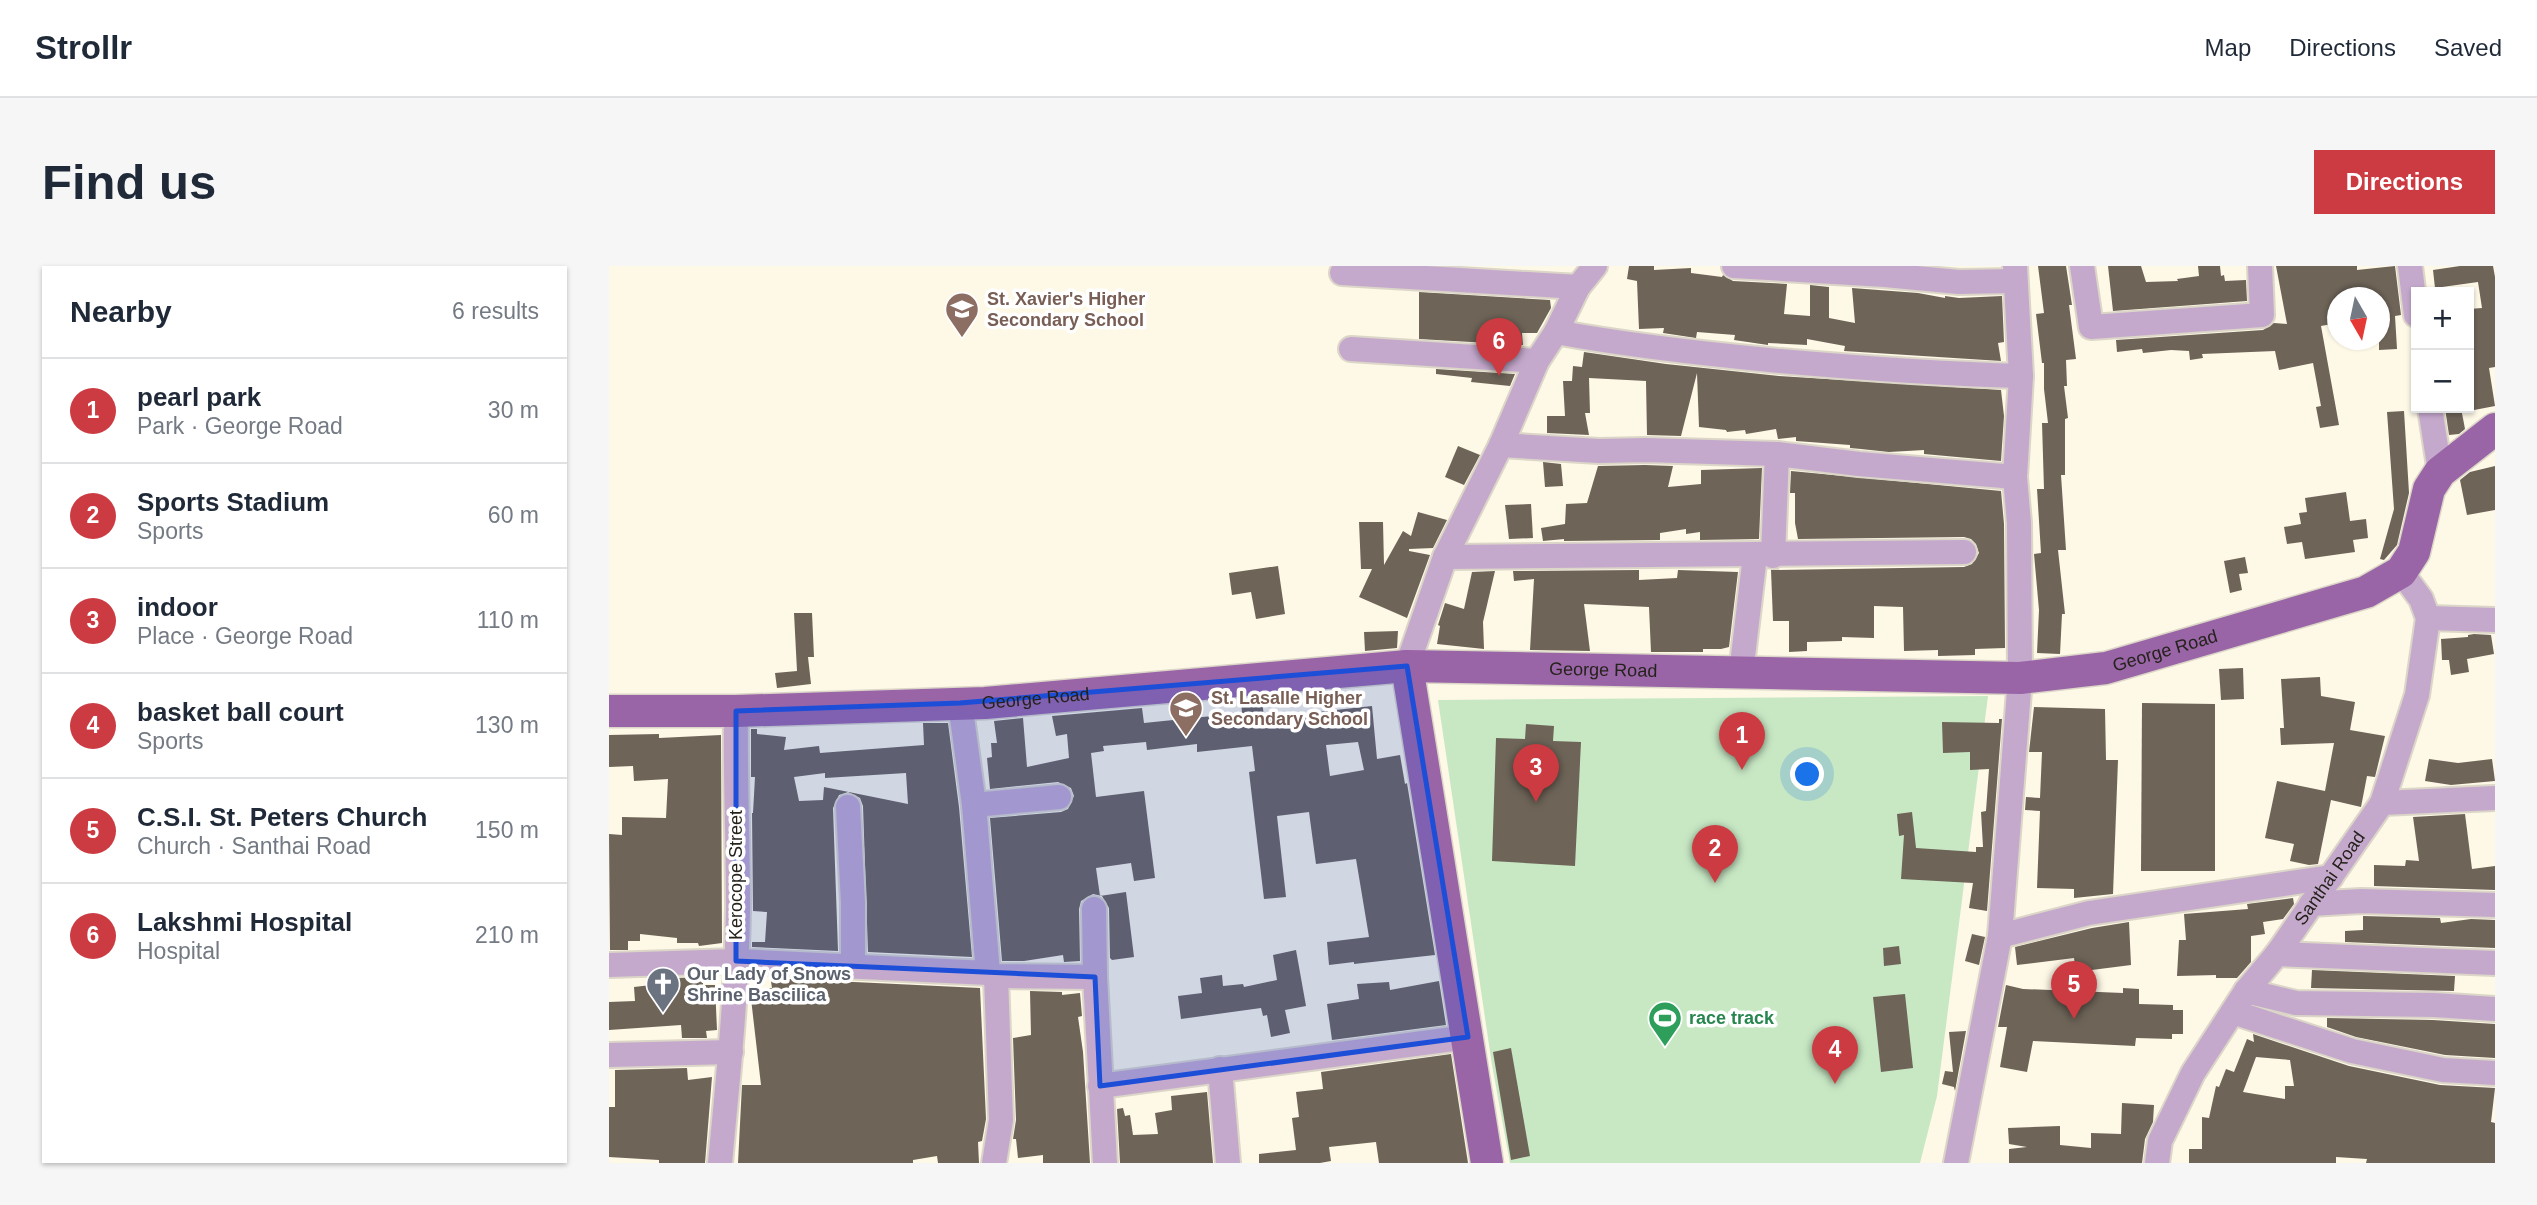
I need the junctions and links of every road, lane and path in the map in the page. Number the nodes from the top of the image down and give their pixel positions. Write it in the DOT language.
graph roads {
  1 [pos="1595,266"];
  2 [pos="1734,266"];
  3 [pos="2082,266"];
  4 [pos="2260,266"];
  5 [pos="2410,266"];
  6 [pos="1342,273"];
  7 [pos="2015,274"];
  8 [pos="1578,287"];
  9 [pos="2413,287"];
  10 [pos="1556,332"];
  11 [pos="1352,349"];
  12 [pos="1537,361"];
  13 [pos="2021,376"];
  14 [pos="2431,413"];
  15 [pos="2495,429"];
  16 [pos="1501,445"];
  17 [pos="1777,454"];
  18 [pos="2440,472"];
  19 [pos="2015,477"];
  20 [pos="1964,552"];
  21 [pos="1764,555"];
  22 [pos="1445,557"];
  23 [pos="2400,572"];
  24 [pos="2428,618"];
  25 [pos="2495,620"];
  26 [pos="1408,666"];
  27 [pos="1741,673"];
  28 [pos="2020,678"];
  29 [pos="960,703"];
  30 [pos="609,711"];
  31 [pos="736,711"];
  32 [pos="1059,797"];
  33 [pos="2495,798"];
  34 [pos="2382,803"];
  35 [pos="974,805"];
  36 [pos="848,807"];
  37 [pos="2330,877"];
  38 [pos="2311,904"];
  39 [pos="2495,905"];
  40 [pos="1094,909"];
  41 [pos="2000,936"];
  42 [pos="2277,954"];
  43 [pos="736,961"];
  44 [pos="2495,963"];
  45 [pos="609,965"];
  46 [pos="853,966"];
  47 [pos="992,974"];
  48 [pos="1095,978"];
  49 [pos="2246,991"];
  50 [pos="2495,1009"];
  51 [pos="2233,1012"];
  52 [pos="1468,1037"];
  53 [pos="731,1052"];
  54 [pos="609,1055"];
  55 [pos="1220,1069"];
  56 [pos="2495,1073"];
  57 [pos="1100,1086"];
  58 [pos="720,1163"];
  59 [pos="995,1163"];
  60 [pos="1105,1163"];
  61 [pos="1227,1163"];
  62 [pos="1487,1163"];
  63 [pos="1956,1163"];
  64 [pos="2157,1163"];
  1 -- 8 [label="street"];
  2 -- 7 [label="street"];
  3 -- 4 [label="street"];
  5 -- 9 [label="street"];
  6 -- 8 [label="street"];
  7 -- 13 [label="street"];
  8 -- 10 [label="street"];
  10 -- 12 [label="street"];
  10 -- 13 [label="street"];
  11 -- 12 [label="street"];
  12 -- 16 [label="street"];
  13 -- 19 [label="street"];
  14 -- 18 [label="street"];
  15 -- 18 [label="main road"];
  16 -- 17 [label="street"];
  16 -- 22 [label="street"];
  17 -- 19 [label="street"];
  17 -- 21 [label="street"];
  18 -- 23 [label="main road"];
  19 -- 28 [label="street"];
  20 -- 21 [label="street"];
  21 -- 22 [label="street"];
  21 -- 27 [label="street"];
  22 -- 26 [label="street"];
  23 -- 24 [label="street"];
  23 -- 28 [label="main road, George Road"];
  24 -- 25 [label="street"];
  24 -- 34 [label="street, Santhai Road"];
  26 -- 27 [label="main road, George Road"];
  26 -- 29 [label="main road, George Road"];
  26 -- 52 [label="main road"];
  27 -- 28 [label="main road, George Road"];
  28 -- 41 [label="street"];
  29 -- 31 [label="main road, George Road"];
  29 -- 35 [label="street"];
  30 -- 31 [label="main road, George Road"];
  31 -- 43 [label="street, Kerocope Street"];
  32 -- 35 [label="street"];
  33 -- 34 [label="street"];
  34 -- 37 [label="street, Santhai Road"];
  35 -- 47 [label="street"];
  36 -- 46 [label="street"];
  37 -- 38 [label="street, Santhai Road"];
  37 -- 41 [label="street"];
  38 -- 39 [label="street"];
  38 -- 42 [label="street, Santhai Road"];
  40 -- 48 [label="street"];
  41 -- 63 [label="street"];
  42 -- 44 [label="street"];
  42 -- 49 [label="street, Santhai Road"];
  43 -- 45 [label="street"];
  43 -- 46 [label="street"];
  43 -- 53 [label="street, Kerocope Street"];
  46 -- 47 [label="street"];
  47 -- 48 [label="street"];
  47 -- 59 [label="street"];
  48 -- 57 [label="street"];
  49 -- 50 [label="street"];
  49 -- 51 [label="street, Santhai Road"];
  51 -- 56 [label="street"];
  51 -- 64 [label="street, Santhai Road"];
  52 -- 55 [label="street"];
  52 -- 62 [label="main road"];
  53 -- 54 [label="street"];
  53 -- 58 [label="street, Kerocope Street"];
  55 -- 57 [label="street"];
  55 -- 61 [label="street"];
  57 -- 60 [label="street"];
}
